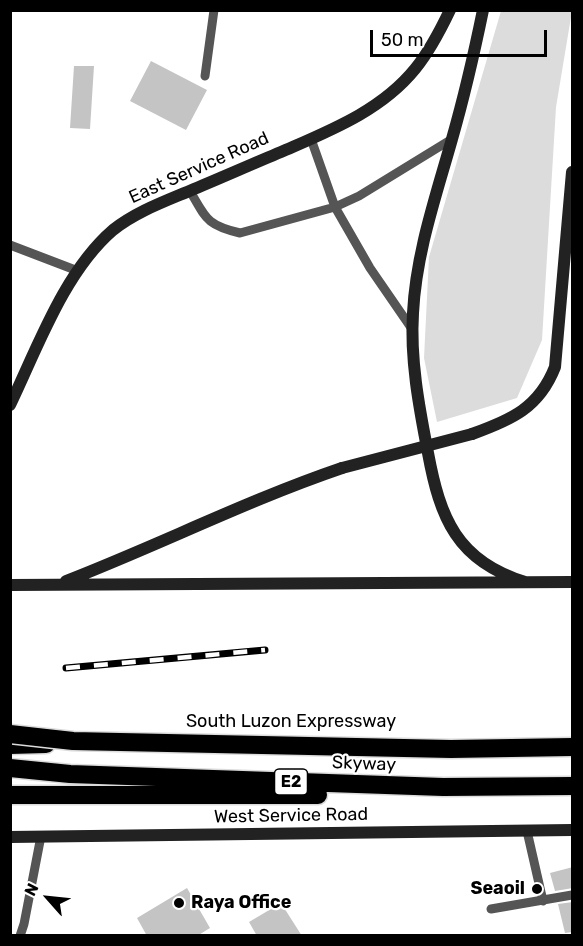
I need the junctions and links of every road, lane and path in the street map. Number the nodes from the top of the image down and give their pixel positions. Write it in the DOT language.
graph roads {
  1 [pos="214,10"];
  2 [pos="450,10"];
  3 [pos="483,10"];
  4 [pos="443,17"];
  5 [pos="204,76"];
  6 [pos="311,139"];
  7 [pos="452,139"];
  8 [pos="573,172"];
  9 [pos="190,191"];
  10 [pos="335,207"];
  11 [pos="10,244"];
  12 [pos="78,271"];
  13 [pos="412,329"];
  14 [pos="10,405"];
  15 [pos="525,582"];
  16 [pos="573,582"];
  17 [pos="56,584"];
  18 [pos="10,585"];
  19 [pos="10,735"];
  20 [pos="573,741"];
  21 [pos="10,745"];
  22 [pos="573,747"];
  23 [pos="10,768"];
  24 [pos="573,786"];
  25 [pos="573,794"];
  26 [pos="10,795"];
  27 [pos="573,830"];
  28 [pos="527,831"];
  29 [pos="41,836"];
  30 [pos="10,837"];
  31 [pos="573,895"];
  32 [pos="543,901"];
  33 [pos="491,909"];
  34 [pos="20,936"];
  1 -- 5 [label="lane"];
  2 -- 4 [label="main road, East Service Road"];
  3 -- 7 [label="main road"];
  4 -- 6 [label="main road, East Service Road"];
  6 -- 9 [label="main road, East Service Road"];
  6 -- 10 [label="lane"];
  7 -- 10 [label="lane"];
  7 -- 13 [label="main road"];
  8 -- 17 [label="main road, bridge"];
  9 -- 10 [label="lane"];
  9 -- 12 [label="main road, East Service Road"];
  10 -- 13 [label="lane"];
  11 -- 12 [label="lane"];
  12 -- 14 [label="main road, East Service Road"];
  13 -- 15 [label="main road"];
  15 -- 16 [label="main road"];
  15 -- 17 [label="main road"];
  17 -- 18 [label="main road"];
  19 -- 22 [label="highway, Skyway / E2, bridge"];
  20 -- 21 [label="highway, South Luzon Expressway / E2"];
  23 -- 24 [label="highway, Skyway / E2"];
  25 -- 26 [label="highway, E2"];
  27 -- 28 [label="main road, West Service Road"];
  28 -- 29 [label="main road, West Service Road"];
  28 -- 32 [label="lane"];
  29 -- 30 [label="main road, West Service Road"];
  29 -- 34 [label="lane"];
  31 -- 32 [label="lane"];
  32 -- 33 [label="lane"];
}
